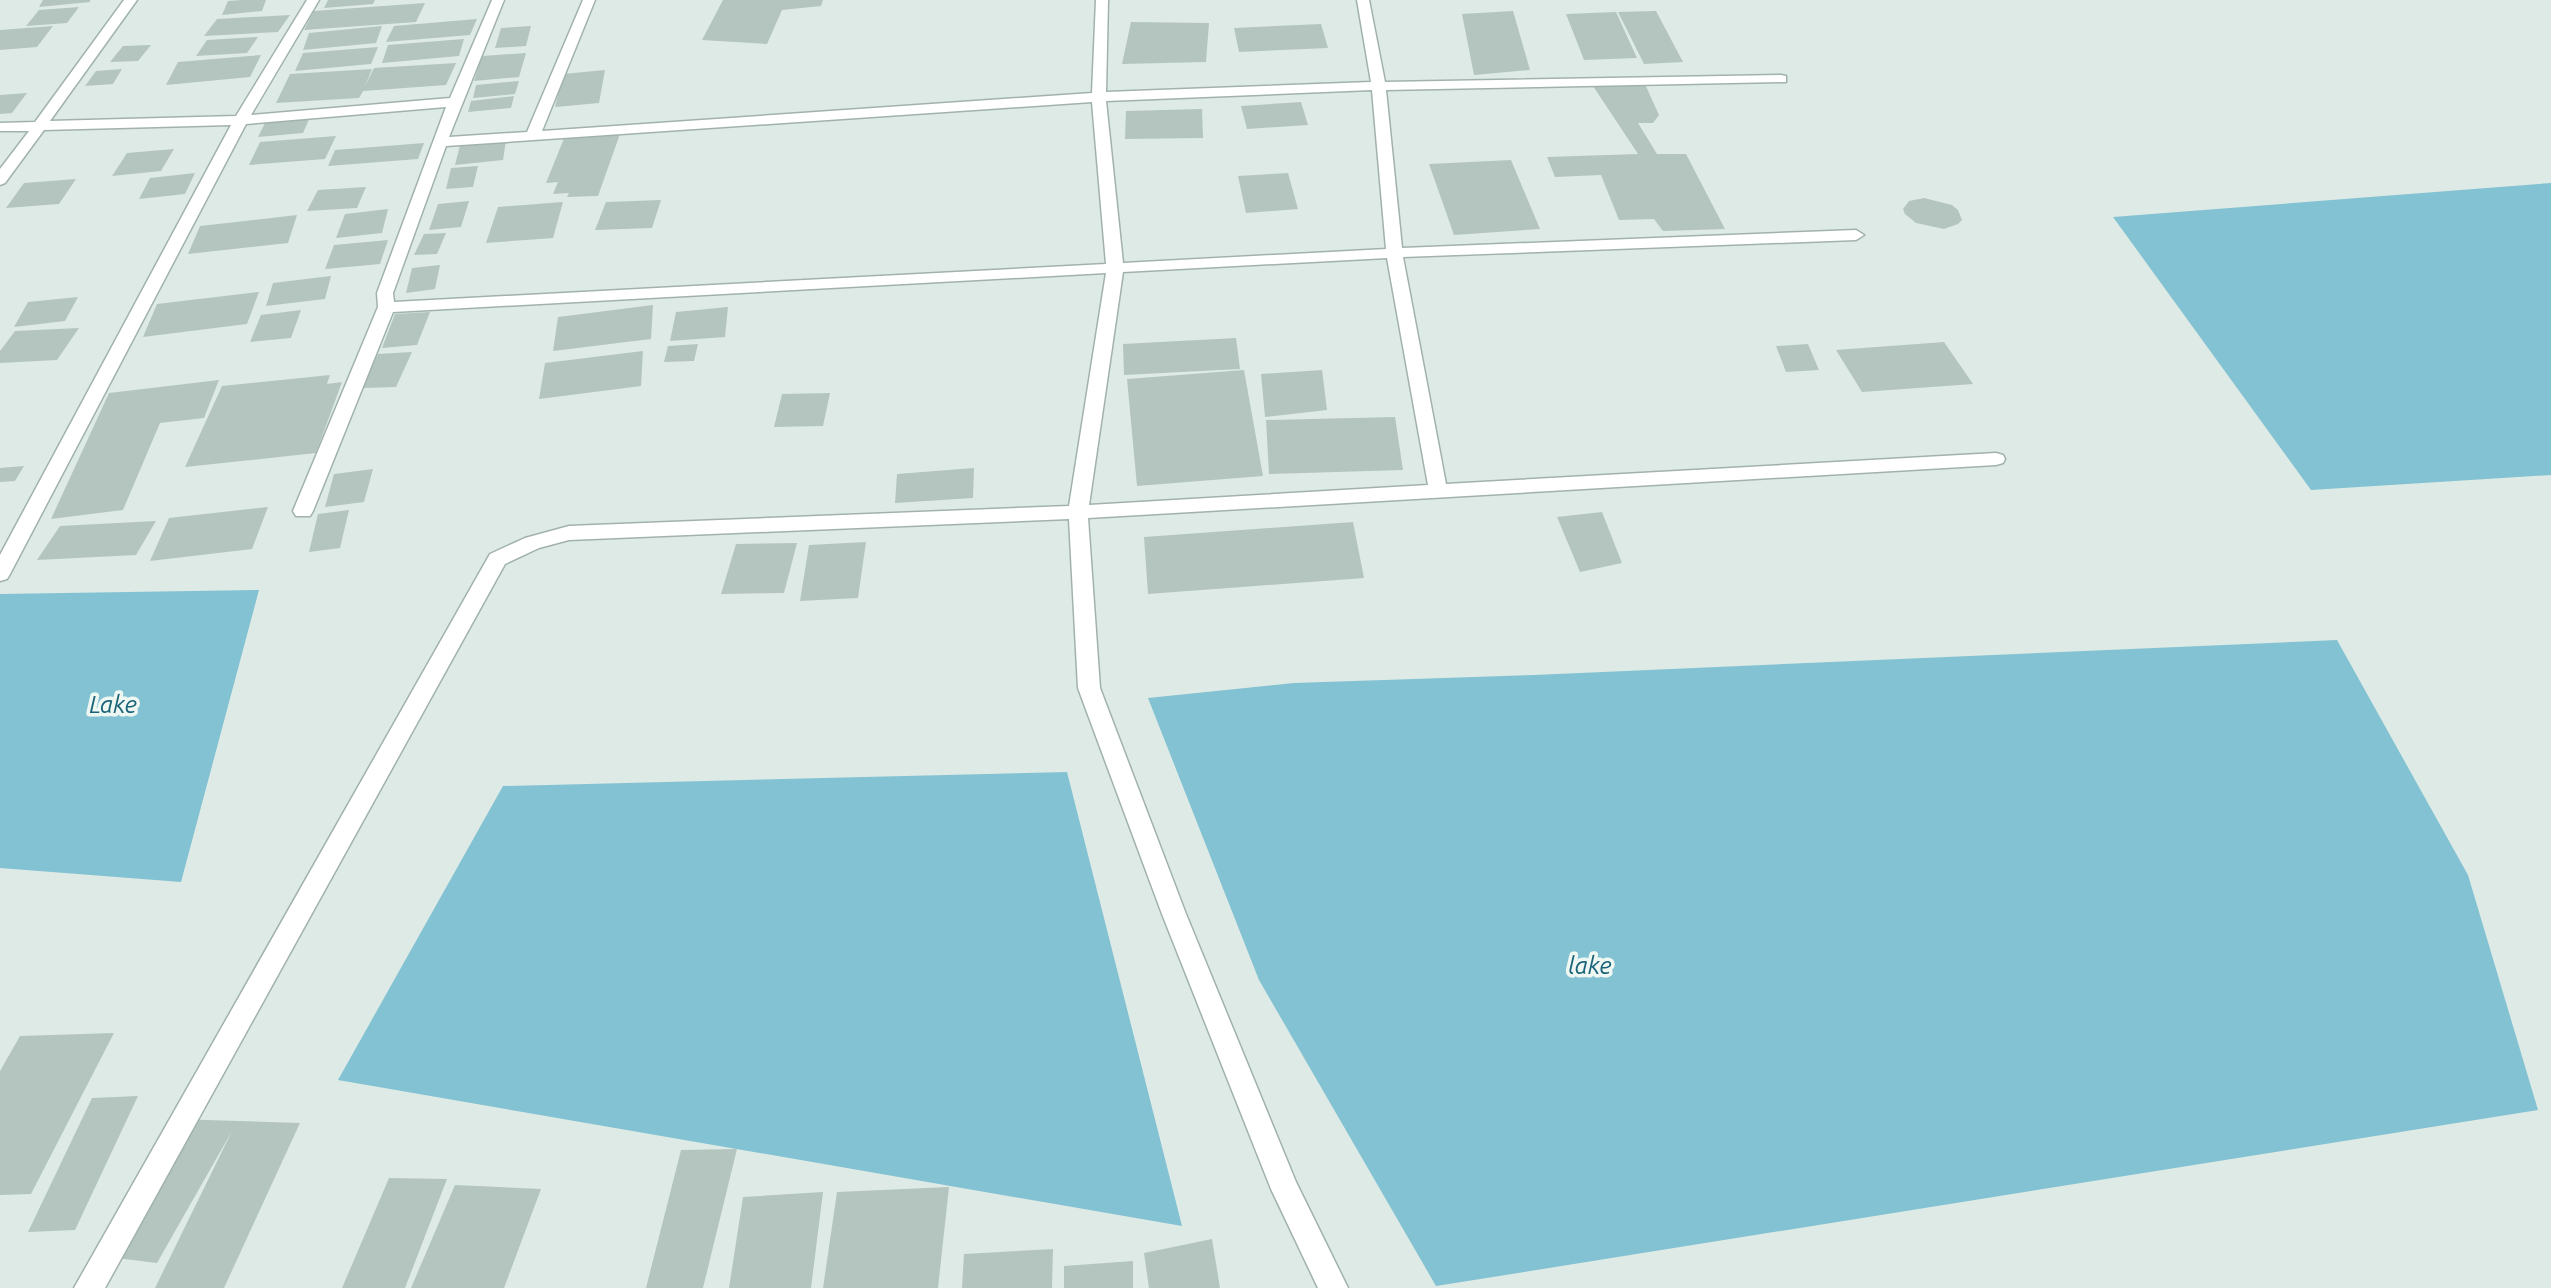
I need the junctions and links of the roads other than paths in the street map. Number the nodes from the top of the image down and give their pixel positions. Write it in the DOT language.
graph roads {
  1 [pos="131,0"];
  2 [pos="313,0"];
  3 [pos="498,0"];
  4 [pos="589,0"];
  5 [pos="1102,0"];
  6 [pos="1363,0"];
  7 [pos="1781,79"];
  8 [pos="1379,86"];
  9 [pos="1099,97"];
  10 [pos="453,102"];
  11 [pos="241,120"];
  12 [pos="40,125"];
  13 [pos="0,127"];
  14 [pos="533,135"];
  15 [pos="439,142"];
  16 [pos="0,180"];
  17 [pos="1856,235"];
  18 [pos="1394,253"];
  19 [pos="1115,269"];
  20 [pos="386,307"];
  21 [pos="1996,459"];
  22 [pos="1438,491"];
  23 [pos="303,510"];
  24 [pos="1078,512"];
  25 [pos="0,574"];
  26 [pos="89,1288"];
  27 [pos="1333,1288"];
  1 -- 12 [label="street"];
  2 -- 11 [label="street"];
  3 -- 10 [label="street"];
  4 -- 14 [label="street"];
  5 -- 9 [label="street"];
  6 -- 8 [label="street"];
  7 -- 8 [label="street"];
  8 -- 9 [label="street"];
  8 -- 18 [label="street"];
  9 -- 14 [label="street"];
  9 -- 19 [label="street"];
  10 -- 11 [label="street"];
  10 -- 15 [label="street"];
  11 -- 12 [label="street"];
  11 -- 25 [label="street"];
  12 -- 13 [label="street"];
  12 -- 16 [label="street"];
  14 -- 15 [label="street"];
  15 -- 20 [label="street"];
  17 -- 18 [label="street"];
  18 -- 19 [label="street"];
  18 -- 22 [label="street"];
  19 -- 20 [label="street"];
  19 -- 24 [label="street"];
  20 -- 23 [label="street"];
  21 -- 22 [label="street"];
  22 -- 24 [label="street"];
  24 -- 26 [label="street"];
  24 -- 27 [label="street"];
}
